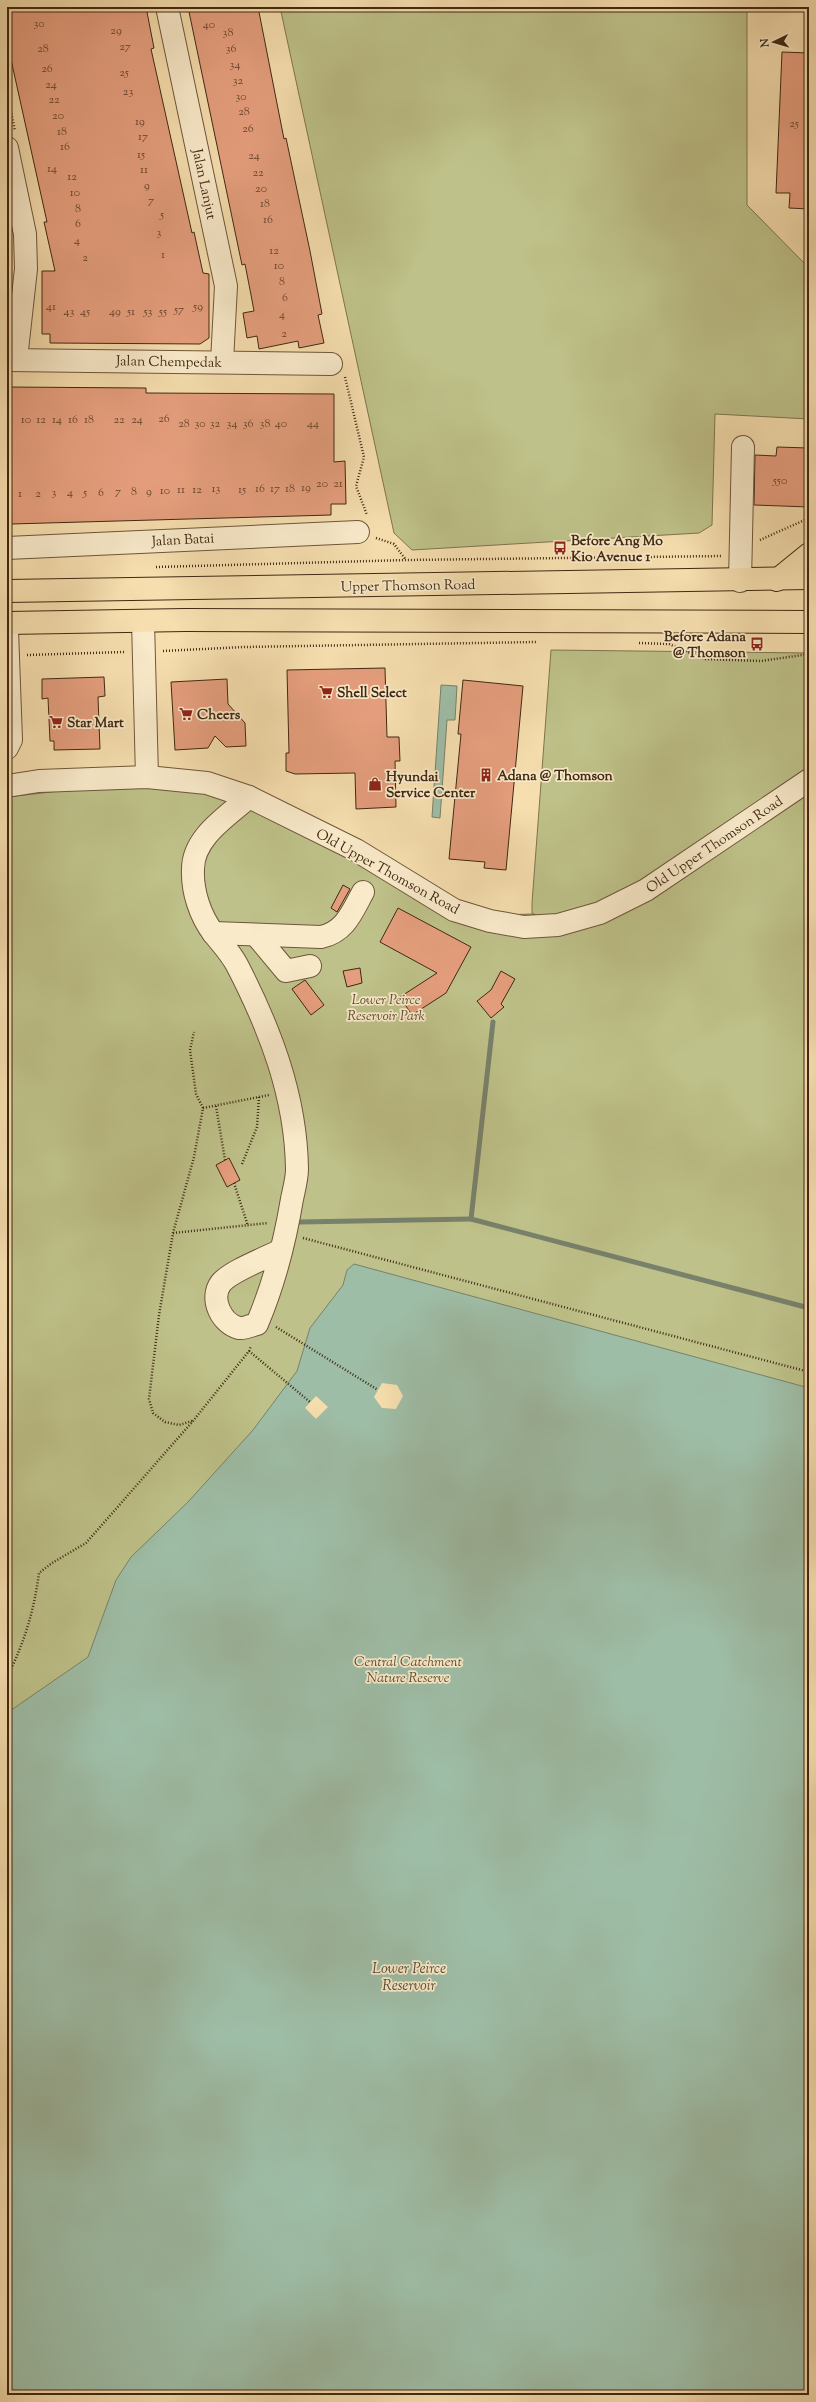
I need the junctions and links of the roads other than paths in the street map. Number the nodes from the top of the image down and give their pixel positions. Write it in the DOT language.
graph roads {
  1 [pos="167,7"];
  2 [pos="7,148"];
  3 [pos="12,360"];
  4 [pos="222,362"];
  5 [pos="331,364"];
  6 [pos="743,447"];
  7 [pos="367,528"];
  8 [pos="7,548"];
  9 [pos="809,554"];
  10 [pos="809,578"];
  11 [pos="777,580"];
  12 [pos="740,581"];
  13 [pos="7,591"];
  14 [pos="143,621"];
  15 [pos="809,622"];
  16 [pos="7,624"];
  17 [pos="7,630"];
  18 [pos="8,654"];
  19 [pos="7,748"];
  20 [pos="147,777"];
  21 [pos="809,780"];
  22 [pos="7,786"];
  23 [pos="249,797"];
  24 [pos="363,892"];
  25 [pos="214,933"];
  26 [pos="256,935"];
  27 [pos="310,966"];
  28 [pos="285,1235"];
  1 -- 4 [label="street, Jalan Lanjut"];
  2 -- 3 [label="street"];
  3 -- 4 [label="street, Jalan Chempedak"];
  4 -- 5 [label="street, Jalan Chempedak"];
  6 -- 12 [label="street"];
  7 -- 8 [label="street, Jalan Batai"];
  9 -- 11 [label="main road"];
  10 -- 11 [label="main road, Upper Thomson Road"];
  11 -- 12 [label="main road, Upper Thomson Road"];
  12 -- 13 [label="main road, Upper Thomson Road"];
  14 -- 15 [label="main road"];
  14 -- 16 [label="main road"];
  14 -- 20 [label="street"];
  17 -- 18 [label="street"];
  18 -- 19 [label="street"];
  20 -- 22 [label="street, Old Upper Thomson Road"];
  20 -- 23 [label="street, Old Upper Thomson Road"];
  21 -- 23 [label="street, Old Upper Thomson Road"];
  23 -- 25 [label="street"];
  24 -- 26 [label="street"];
  25 -- 26 [label="street"];
  25 -- 28 [label="street"];
  26 -- 27 [label="street"];
  28 -- 28 [label="street"];
}
